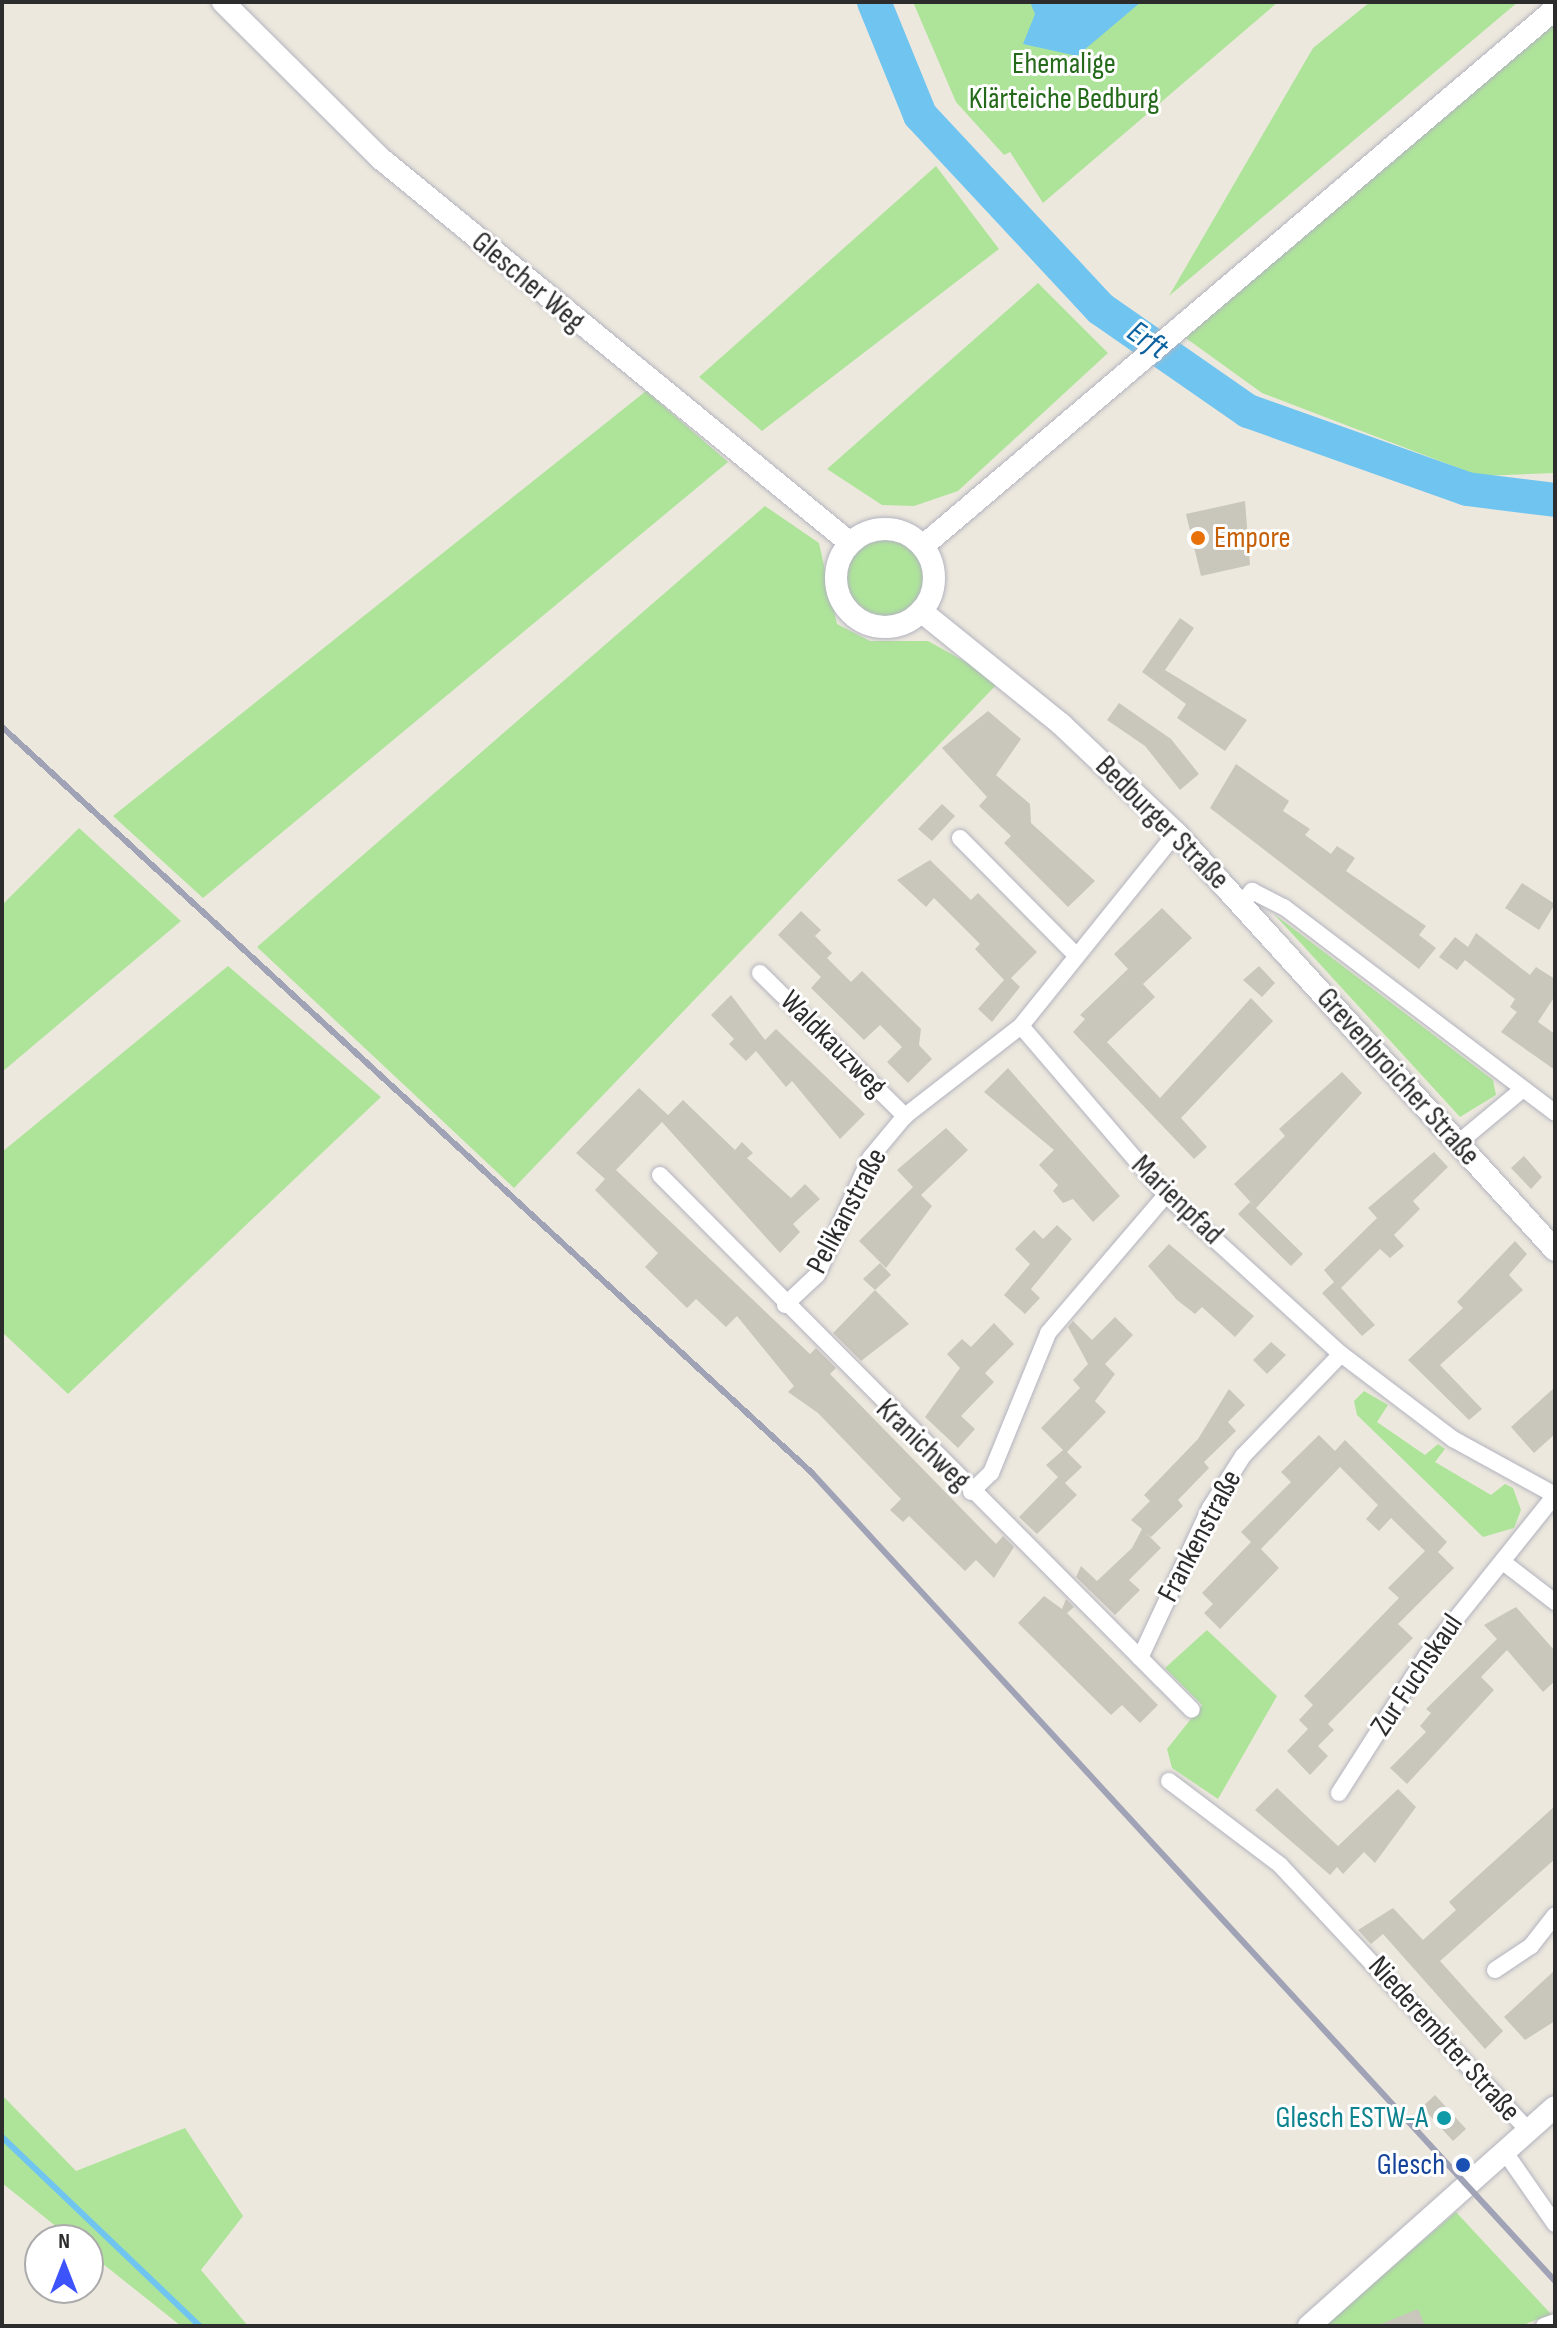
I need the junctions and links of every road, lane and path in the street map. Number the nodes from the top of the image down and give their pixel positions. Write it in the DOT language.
graph roads {
  1 [pos="223,2"];
  2 [pos="1555,9"];
  3 [pos="850,543"];
  4 [pos="923,546"];
  5 [pos="921,611"];
  6 [pos="1176,833"];
  7 [pos="960,838"];
  8 [pos="1242,903"];
  9 [pos="1074,953"];
  10 [pos="760,973"];
  11 [pos="1021,1026"];
  12 [pos="1523,1089"];
  13 [pos="1555,1113"];
  14 [pos="905,1116"];
  15 [pos="1457,1144"];
  16 [pos="660,1175"];
  17 [pos="1166,1195"];
  18 [pos="1555,1250"];
  19 [pos="785,1305"];
  20 [pos="1341,1354"];
  21 [pos="971,1492"];
  22 [pos="1555,1495"];
  23 [pos="1503,1562"];
  24 [pos="1555,1602"];
  25 [pos="1140,1658"];
  26 [pos="1192,1710"];
  27 [pos="1169,1781"];
  28 [pos="1339,1793"];
  29 [pos="1555,1915"];
  30 [pos="1495,1970"];
  31 [pos="1555,2107"];
  32 [pos="1529,2131"];
  33 [pos="1507,2155"];
  34 [pos="1555,2224"];
  35 [pos="1555,2322"];
  36 [pos="1309,2326"];
  37 [pos="1544,2326"];
  1 -- 3 [label="main road, Glescher Weg"];
  2 -- 4 [label="main road"];
  3 -- 4 [label="main road"];
  3 -- 5 [label="main road"];
  4 -- 5 [label="main road"];
  5 -- 6 [label="main road, Bedburger Straße"];
  6 -- 8 [label="main road, Bedburger Straße"];
  6 -- 9 [label="street"];
  7 -- 9 [label="street"];
  8 -- 12 [label="street, Bedburger Straße"];
  8 -- 15 [label="main road, Grevenbroicher Straße"];
  9 -- 11 [label="street"];
  10 -- 14 [label="street, Waldkauzweg"];
  11 -- 14 [label="street, Pelikanstraße"];
  11 -- 17 [label="street, Marienpfad"];
  12 -- 13 [label="street, Bedburger Straße"];
  12 -- 15 [label="street"];
  14 -- 19 [label="street, Pelikanstraße"];
  15 -- 18 [label="main road, Grevenbroicher Straße"];
  16 -- 19 [label="street, Kranichweg"];
  17 -- 20 [label="street, Marienpfad"];
  17 -- 21 [label="street"];
  19 -- 21 [label="street, Kranichweg"];
  20 -- 22 [label="street, Marienpfad"];
  20 -- 25 [label="street, Frankenstraße"];
  21 -- 25 [label="street, Kranichweg"];
  22 -- 23 [label="street, Marienpfad"];
  23 -- 24 [label="street"];
  23 -- 28 [label="street, Zur Fuchskaul"];
  25 -- 26 [label="street, Kranichweg"];
  27 -- 32 [label="street, Niederembter Straße"];
  29 -- 30 [label="street"];
  31 -- 32 [label="main road, Niederembter Straße"];
  32 -- 33 [label="main road, Niederembter Straße"];
  33 -- 34 [label="street"];
  33 -- 36 [label="main road, Niederembter Straße"];
  35 -- 37 [label="street"];
}
